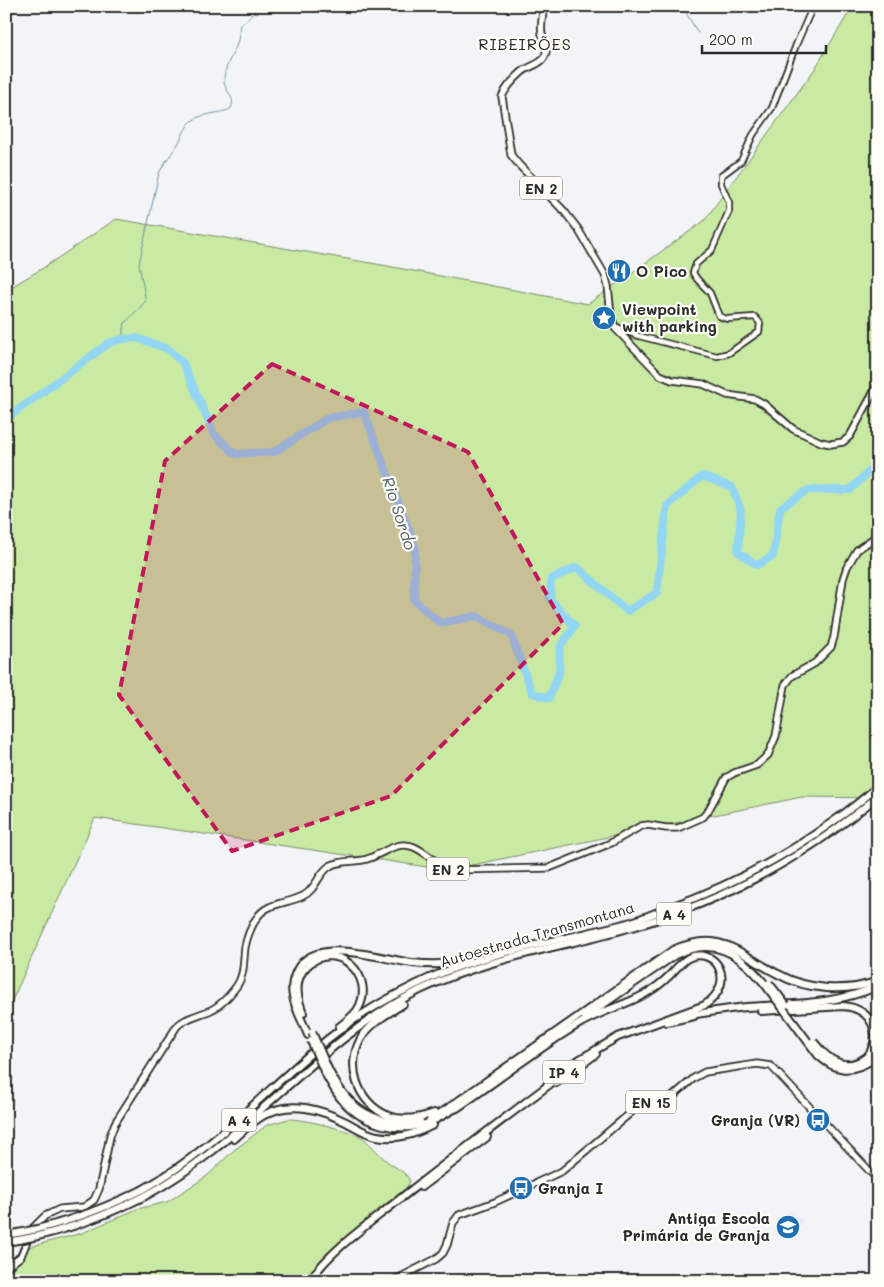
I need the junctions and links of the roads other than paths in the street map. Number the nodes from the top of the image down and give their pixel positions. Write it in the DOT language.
graph roads {
  1 [pos="544,6"];
  2 [pos="813,6"];
  3 [pos="614,325"];
  4 [pos="641,337"];
  5 [pos="631,346"];
  6 [pos="878,384"];
  7 [pos="878,535"];
  8 [pos="878,786"];
  9 [pos="878,796"];
  10 [pos="724,945"];
  11 [pos="507,953"];
  12 [pos="447,979"];
  13 [pos="878,981"];
  14 [pos="766,983"];
  15 [pos="878,986"];
  16 [pos="878,990"];
  17 [pos="743,1011"];
  18 [pos="310,1034"];
  19 [pos="562,1035"];
  20 [pos="328,1039"];
  21 [pos="878,1052"];
  22 [pos="870,1058"];
  23 [pos="510,1068"];
  24 [pos="326,1070"];
  25 [pos="547,1085"];
  26 [pos="457,1101"];
  27 [pos="457,1108"];
  28 [pos="223,1143"];
  29 [pos="878,1180"];
  30 [pos="144,1193"];
  31 [pos="6,1235"];
  32 [pos="6,1242"];
  33 [pos="6,1268"];
  34 [pos="309,1281"];
  35 [pos="313,1281"];
  36 [pos="393,1281"];
  1 -- 3 [label="main road, EN 2"];
  2 -- 4 [label="street"];
  3 -- 4 [label="street"];
  3 -- 5 [label="main road, EN 2"];
  4 -- 5 [label="street"];
  5 -- 6 [label="main road, EN 2"];
  7 -- 33 [label="main road, EN 2"];
  8 -- 11 [label="highway, Autoestrada Transmontana / A 4"];
  9 -- 12 [label="highway, Autoestrada Transmontana / A 4"];
  10 -- 13 [label="highway"];
  10 -- 14 [label="highway"];
  10 -- 23 [label="highway"];
  11 -- 18 [label="highway"];
  11 -- 20 [label="highway, Autoestrada Transmontana / A 4"];
  12 -- 26 [label="highway"];
  12 -- 28 [label="highway, Autoestrada Transmontana / A 4"];
  14 -- 19 [label="highway"];
  14 -- 22 [label="highway, bridge"];
  15 -- 25 [label="highway, IP 4"];
  16 -- 17 [label="highway, IP 4"];
  17 -- 22 [label="highway"];
  17 -- 35 [label="highway, IP 4"];
  18 -- 20 [label="highway"];
  18 -- 24 [label="highway, bridge"];
  19 -- 23 [label="highway"];
  19 -- 25 [label="highway"];
  20 -- 30 [label="highway, Autoestrada Transmontana / A 4"];
  21 -- 22 [label="highway"];
  23 -- 26 [label="highway"];
  23 -- 27 [label="highway"];
  24 -- 26 [label="highway"];
  24 -- 27 [label="highway"];
  25 -- 34 [label="highway, IP 4"];
  27 -- 28 [label="highway"];
  28 -- 30 [label="highway, Autoestrada Transmontana / A 4"];
  29 -- 36 [label="main road, EN 15"];
  30 -- 31 [label="highway, Autoestrada Transmontana / A 4, bridge"];
  30 -- 32 [label="highway, Autoestrada Transmontana / A 4, bridge"];
}
